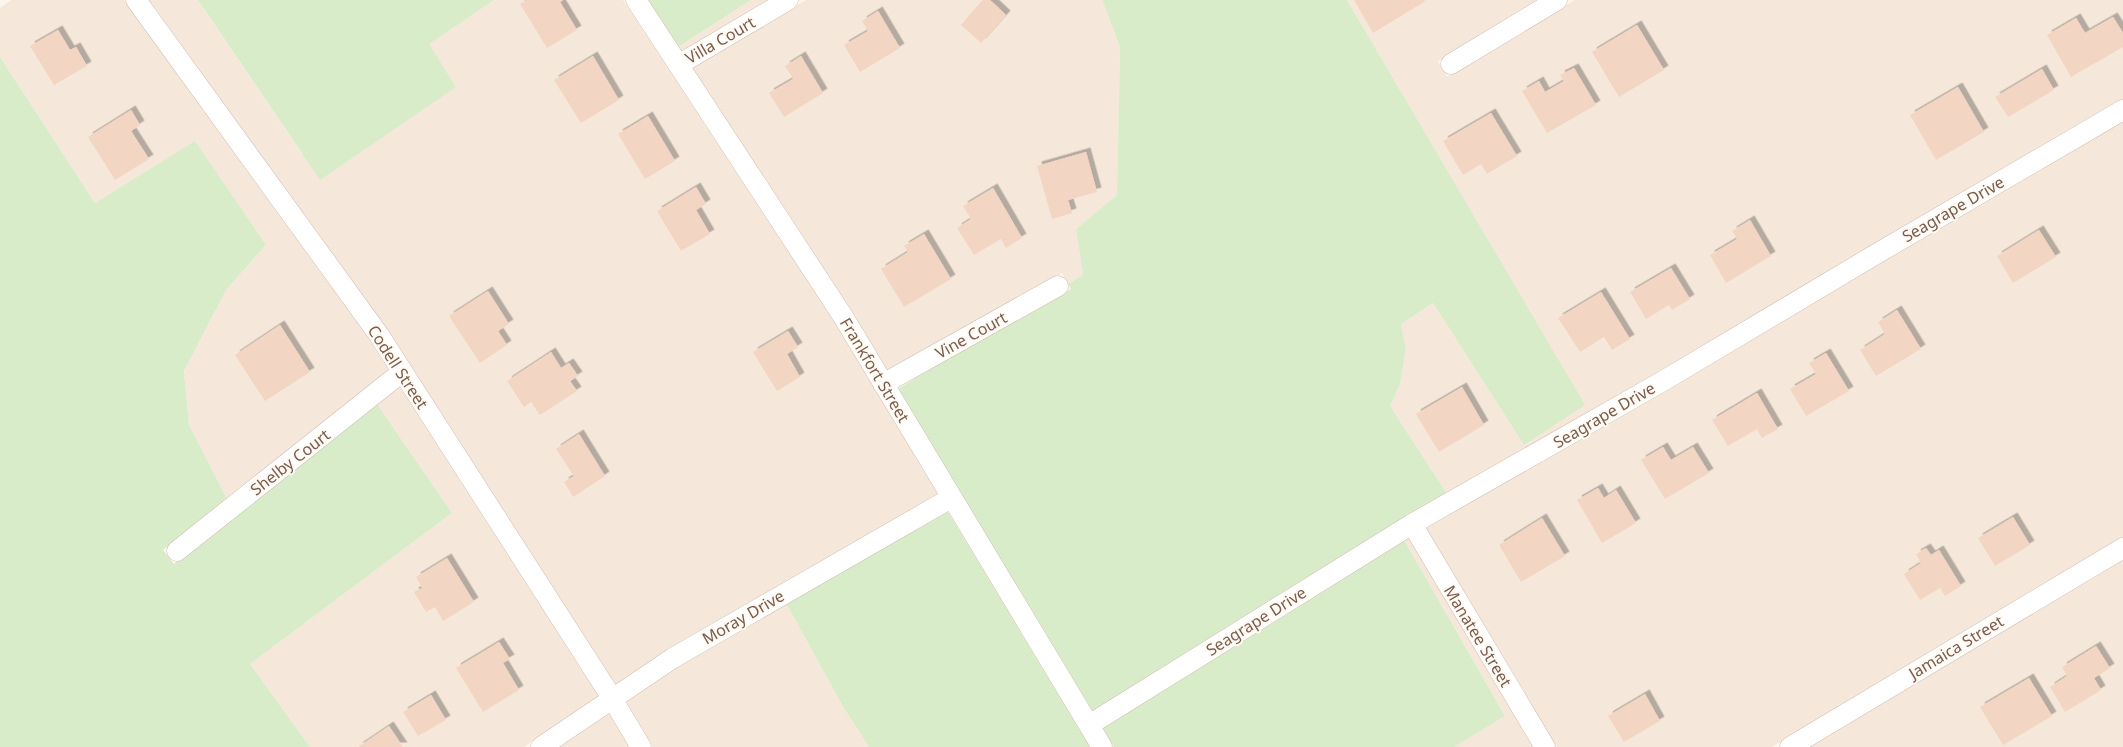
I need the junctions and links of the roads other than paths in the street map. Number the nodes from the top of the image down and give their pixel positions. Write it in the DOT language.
graph roads {
  1 [pos="136,0"];
  2 [pos="636,0"];
  3 [pos="788,0"];
  4 [pos="1557,0"];
  5 [pos="1451,64"];
  6 [pos="678,65"];
  7 [pos="2123,110"];
  8 [pos="1058,286"];
  9 [pos="402,372"];
  10 [pos="883,384"];
  11 [pos="951,498"];
  12 [pos="1412,524"];
  13 [pos="2123,548"];
  14 [pos="177,551"];
  15 [pos="612,698"];
  16 [pos="1089,726"];
  17 [pos="541,747"];
  18 [pos="641,747"];
  19 [pos="1102,747"];
  20 [pos="1545,747"];
  21 [pos="1790,747"];
  1 -- 9 [label="street, Codell Street"];
  2 -- 6 [label="street, Frankfort Street"];
  3 -- 6 [label="street, Villa Court"];
  4 -- 5 [label="street"];
  6 -- 10 [label="street, Frankfort Street"];
  7 -- 12 [label="street, Seagrape Drive"];
  8 -- 10 [label="street, Vine Court"];
  9 -- 14 [label="street, Shelby Court"];
  9 -- 15 [label="street, Codell Street"];
  10 -- 11 [label="street, Frankfort Street"];
  11 -- 15 [label="street, Moray Drive"];
  11 -- 16 [label="street, Frankfort Street"];
  12 -- 16 [label="street, Seagrape Drive"];
  12 -- 20 [label="street, Manatee Street"];
  13 -- 21 [label="street, Jamaica Street"];
  15 -- 17 [label="street, Moray Drive"];
  15 -- 18 [label="street, Codell Street"];
  16 -- 19 [label="street, Frankfort Street"];
}
